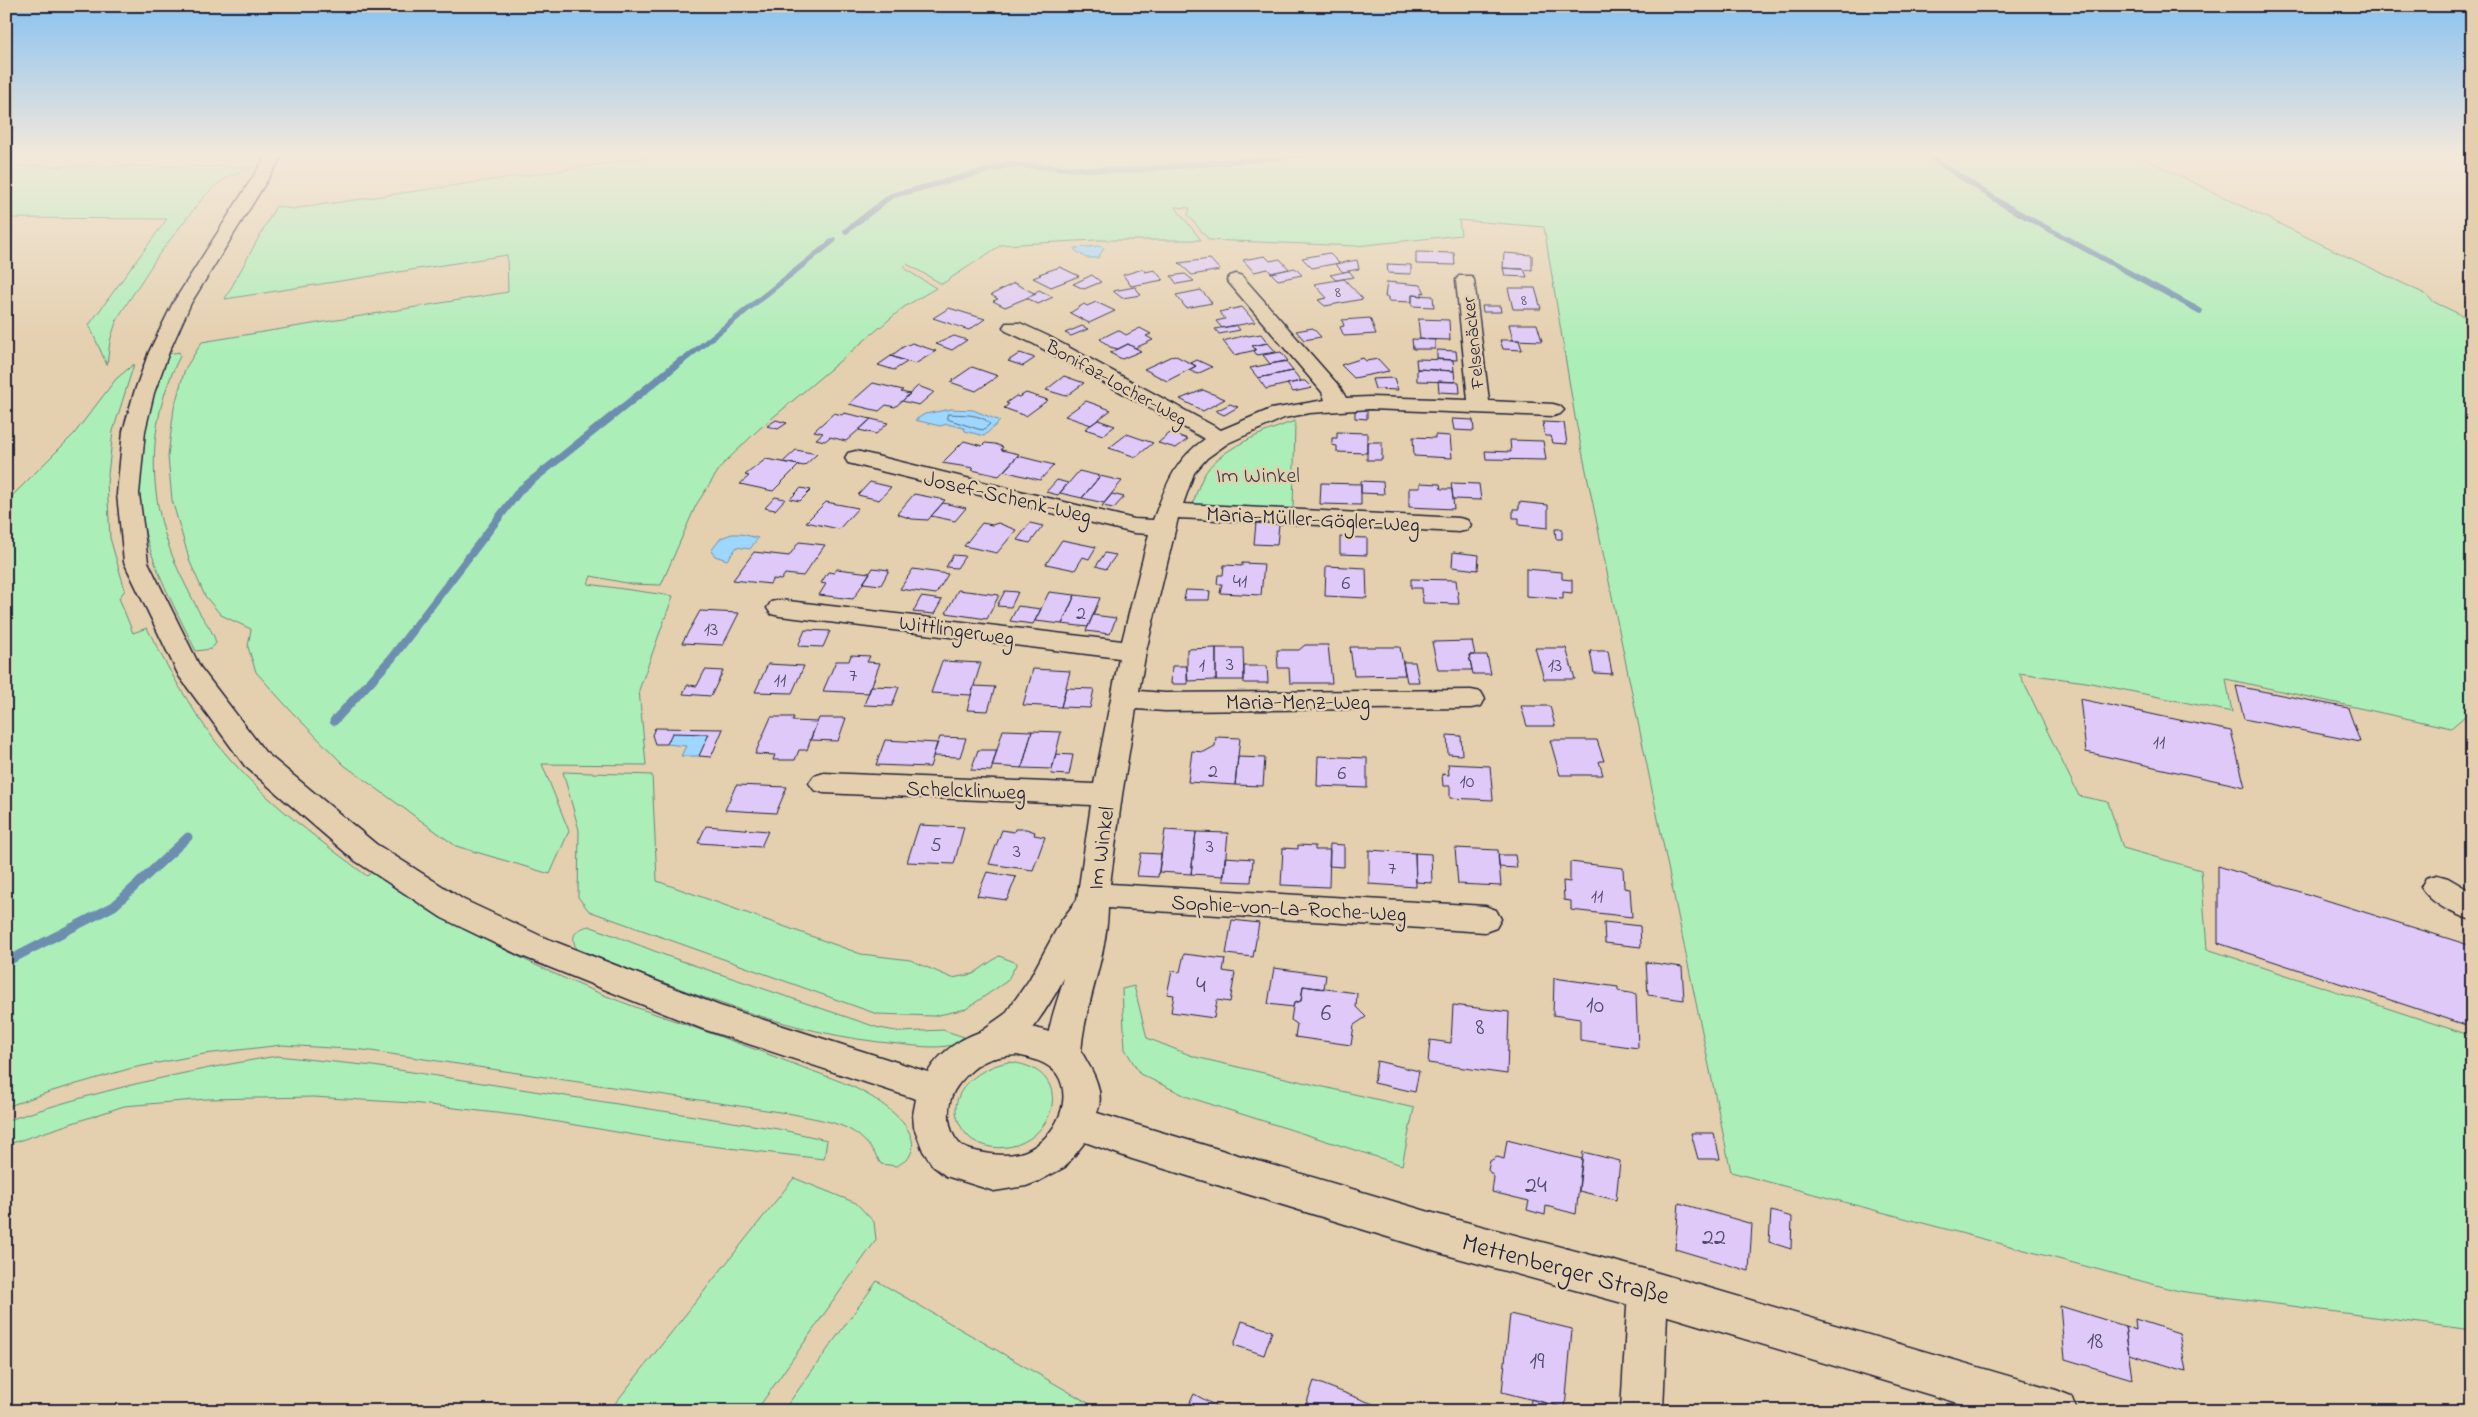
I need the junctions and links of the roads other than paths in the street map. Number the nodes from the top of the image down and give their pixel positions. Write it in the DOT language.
graph roads {
  1 [pos="235,219"];
  2 [pos="1236,280"];
  3 [pos="1465,280"];
  4 [pos="1013,327"];
  5 [pos="1337,404"];
  6 [pos="1479,407"];
  7 [pos="1553,410"];
  8 [pos="1220,438"];
  9 [pos="856,458"];
  10 [pos="1165,519"];
  11 [pos="1459,525"];
  12 [pos="780,608"];
  13 [pos="1133,651"];
  14 [pos="1125,699"];
  15 [pos="1471,699"];
  16 [pos="824,783"];
  17 [pos="1107,795"];
  18 [pos="2437,887"];
  19 [pos="1093,900"];
  20 [pos="2472,908"];
  21 [pos="1485,919"];
  22 [pos="990,1044"];
  23 [pos="1064,1058"];
  24 [pos="936,1090"];
  25 [pos="1077,1123"];
  26 [pos="1648,1290"];
  27 [pos="1642,1411"];
  28 [pos="2056,1411"];
  1 -- 24 [label="street"];
  2 -- 5 [label="street"];
  3 -- 6 [label="street, Felsenäcker"];
  4 -- 8 [label="street, Bonifaz-Locher-Weg"];
  5 -- 6 [label="street, Im Winkel"];
  5 -- 8 [label="street, Im Winkel"];
  6 -- 7 [label="street, Im Winkel"];
  8 -- 10 [label="street, Im Winkel"];
  9 -- 10 [label="street, Josef-Schenk-Weg"];
  10 -- 11 [label="street, Maria-Müller-Gögler-Weg"];
  10 -- 13 [label="street, Im Winkel"];
  12 -- 13 [label="street, Wittlingerweg"];
  13 -- 14 [label="street, Im Winkel"];
  14 -- 15 [label="street, Maria-Menz-Weg"];
  14 -- 17 [label="street, Im Winkel"];
  16 -- 17 [label="street, Schelcklinweg"];
  17 -- 19 [label="street, Im Winkel"];
  18 -- 20 [label="street"];
  19 -- 21 [label="street, Sophie-von-La-Roche-Weg"];
  19 -- 22 [label="street, Im Winkel"];
  19 -- 23 [label="street, Im Winkel"];
  22 -- 23 [label="street"];
  22 -- 24 [label="street"];
  23 -- 25 [label="street"];
  24 -- 25 [label="street"];
  25 -- 26 [label="street, Mettenberger Straße"];
  26 -- 27 [label="street"];
  26 -- 28 [label="street, Mettenberger Straße"];
}
